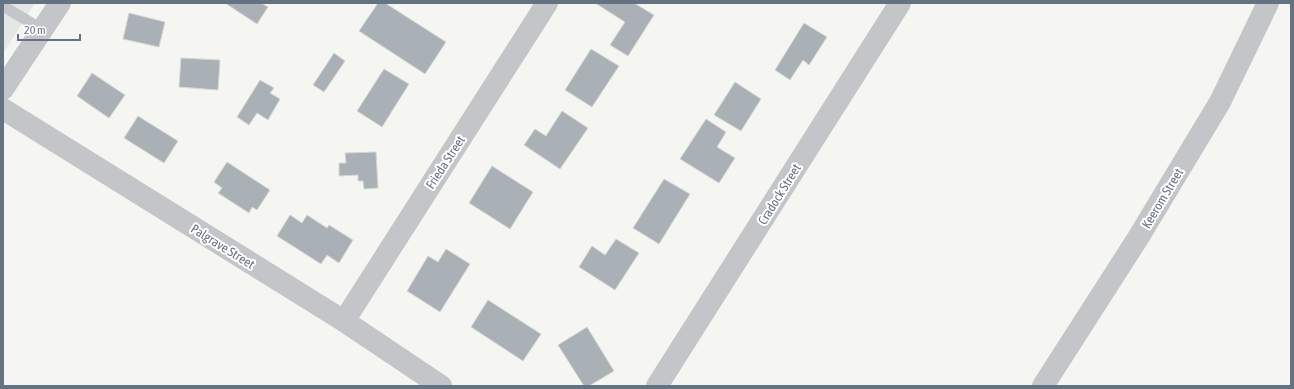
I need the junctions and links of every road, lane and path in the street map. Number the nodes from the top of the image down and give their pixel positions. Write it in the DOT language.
graph roads {
  1 [pos="60,3"];
  2 [pos="547,3"];
  3 [pos="900,3"];
  4 [pos="1268,3"];
  5 [pos="3,6"];
  6 [pos="42,30"];
  7 [pos="3,89"];
  8 [pos="3,98"];
  9 [pos="3,109"];
  10 [pos="344,321"];
  11 [pos="441,386"];
  12 [pos="657,386"];
  13 [pos="1043,386"];
  1 -- 6 [label="street"];
  2 -- 10 [label="street, Frieda Street"];
  3 -- 12 [label="street, Cradock Street"];
  4 -- 13 [label="street, Keerom Street"];
  5 -- 6 [label="lane"];
  6 -- 7 [label="street"];
  8 -- 9 [label="street"];
  9 -- 10 [label="street, Palgrave Street"];
  10 -- 11 [label="street, Palgrave Street"];
}
